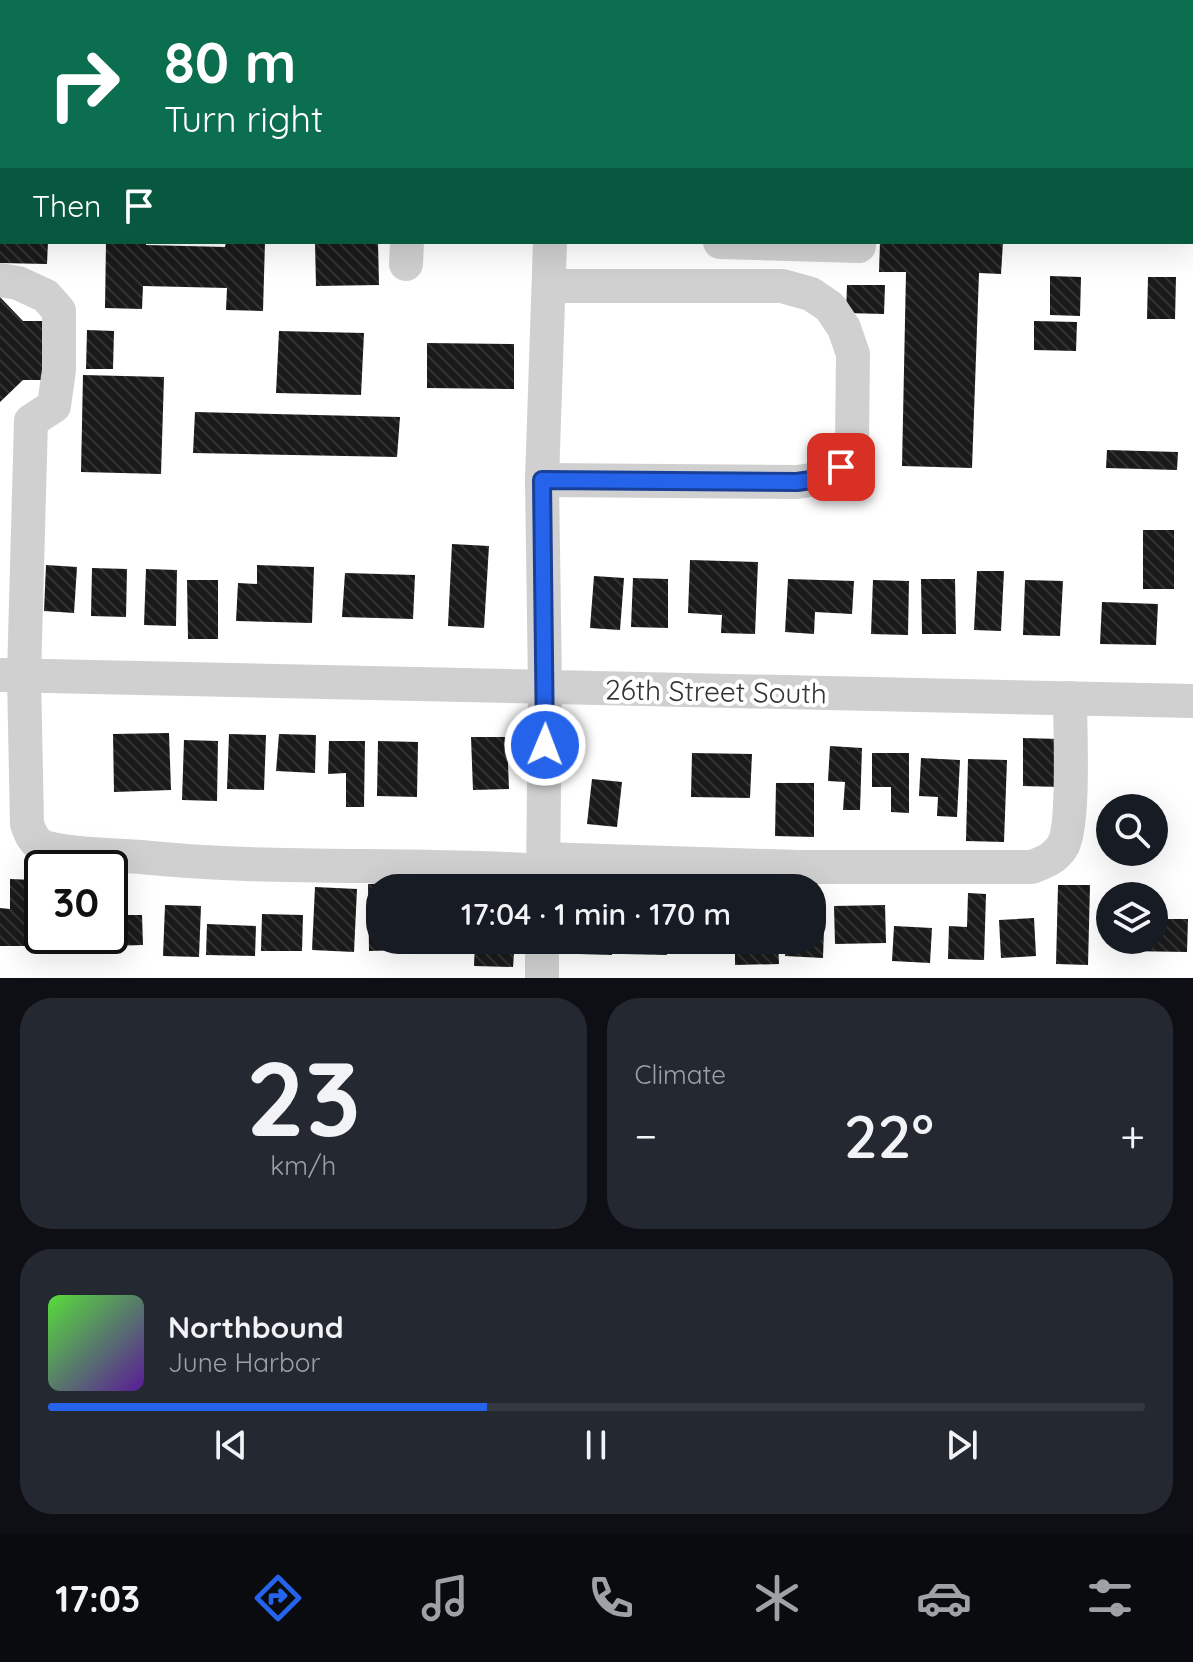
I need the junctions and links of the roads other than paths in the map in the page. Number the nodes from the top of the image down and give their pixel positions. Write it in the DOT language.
graph roads {
  1 [pos="550,244"];
  2 [pos="790,244"];
  3 [pos="859,244"];
  4 [pos="0,280"];
  5 [pos="549,286"];
  6 [pos="15,472"];
  7 [pos="542,480"];
  8 [pos="12,676"];
  9 [pos="545,687"];
  10 [pos="1070,698"];
  11 [pos="1193,701"];
  12 [pos="543,873"];
  13 [pos="542,954"];
  14 [pos="542,978"];
  1 -- 5 [label="street"];
  2 -- 3 [label="street"];
  4 -- 6 [label="street"];
  5 -- 7 [label="street"];
  5 -- 7 [label="street"];
  6 -- 8 [label="street"];
  7 -- 9 [label="street"];
  8 -- 9 [label="street, 26th Street South"];
  8 -- 12 [label="street"];
  9 -- 10 [label="street, 26th Street South"];
  9 -- 12 [label="street"];
  10 -- 11 [label="street, 26th Street South"];
  10 -- 12 [label="street"];
  13 -- 14 [label="street"];
}
